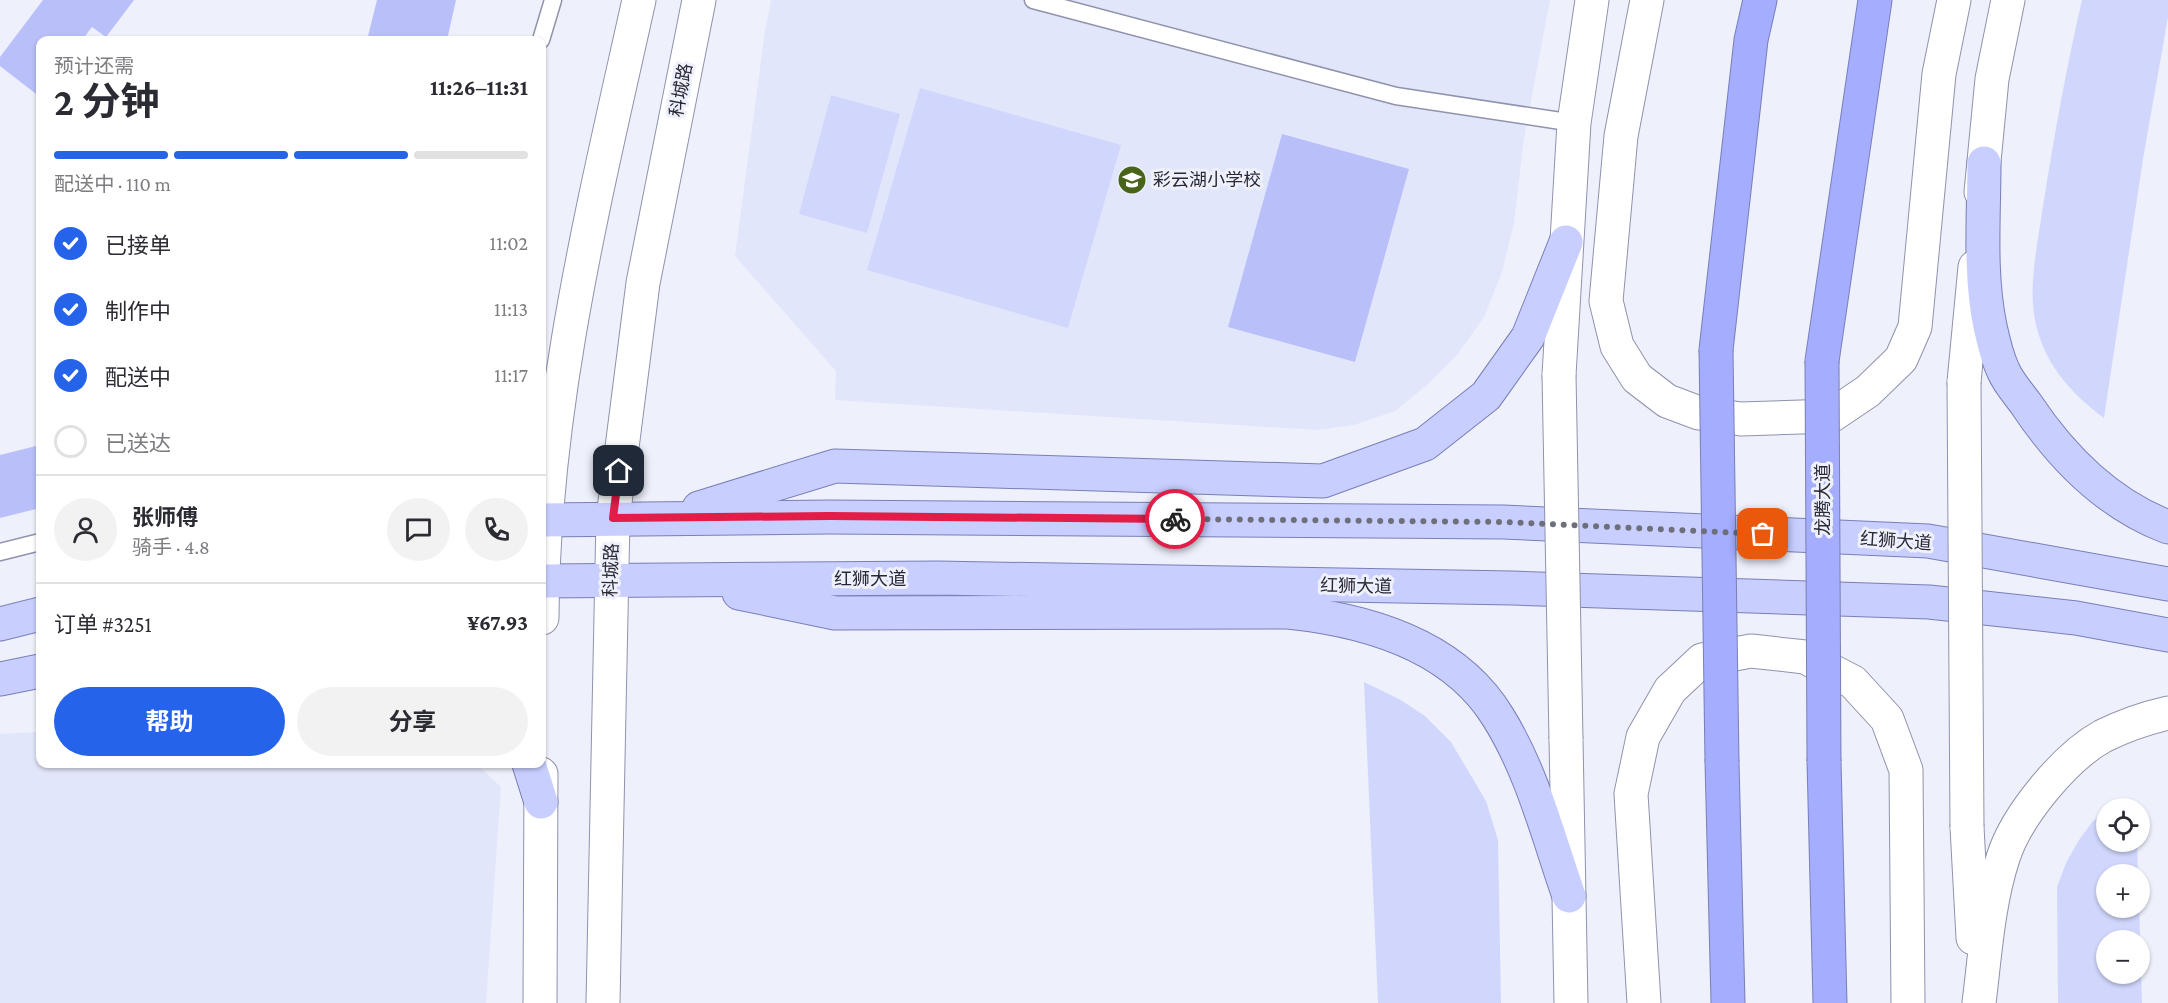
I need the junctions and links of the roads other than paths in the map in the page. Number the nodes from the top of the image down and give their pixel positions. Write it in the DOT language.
graph roads {
  1 [pos="554,0"];
  2 [pos="639,0"];
  3 [pos="699,0"];
  4 [pos="1033,0"];
  5 [pos="1593,0"];
  6 [pos="1647,0"];
  7 [pos="1761,0"];
  8 [pos="1875,0"];
  9 [pos="1954,0"];
  10 [pos="2008,0"];
  11 [pos="543,36"];
  12 [pos="1574,123"];
  13 [pos="1984,163"];
  14 [pos="1566,242"];
  15 [pos="546,499"];
  16 [pos="613,518"];
  17 [pos="665,518"];
  18 [pos="546,520"];
  19 [pos="2168,527"];
  20 [pos="36,543"];
  21 [pos="0,552"];
  22 [pos="675,579"];
  23 [pos="611,580"];
  24 [pos="546,581"];
  25 [pos="2168,584"];
  26 [pos="36,615"];
  27 [pos="0,624"];
  28 [pos="2168,635"];
  29 [pos="36,672"];
  30 [pos="0,679"];
  31 [pos="2168,713"];
  32 [pos="530,768"];
  33 [pos="541,768"];
  34 [pos="541,802"];
  35 [pos="1569,896"];
  36 [pos="540,1003"];
  37 [pos="603,1003"];
  38 [pos="1571,1003"];
  39 [pos="1644,1003"];
  40 [pos="1728,1003"];
  41 [pos="1830,1003"];
  42 [pos="1908,1003"];
  43 [pos="1978,1003"];
  1 -- 11 [label="lane"];
  2 -- 15 [label="main road"];
  3 -- 16 [label="main road, 科城路"];
  4 -- 12 [label="lane"];
  5 -- 12 [label="main road"];
  6 -- 9 [label="main road"];
  7 -- 40 [label="highway, bridge"];
  8 -- 41 [label="highway, 龙腾大道, bridge"];
  10 -- 13 [label="main road"];
  12 -- 14 [label="main road"];
  13 -- 19 [label="main road"];
  13 -- 43 [label="main road, bridge"];
  14 -- 17 [label="main road"];
  14 -- 35 [label="main road, bridge"];
  16 -- 17 [label="main road, 红狮大道"];
  16 -- 18 [label="main road, 红狮大道"];
  16 -- 23 [label="main road, 科城路"];
  17 -- 25 [label="main road, 红狮大道"];
  20 -- 21 [label="lane"];
  22 -- 23 [label="main road, 红狮大道"];
  22 -- 28 [label="main road, 红狮大道"];
  22 -- 35 [label="main road"];
  23 -- 24 [label="main road, 红狮大道"];
  23 -- 37 [label="main road, 科城路"];
  26 -- 27 [label="main road"];
  29 -- 30 [label="main road"];
  31 -- 43 [label="main road"];
  32 -- 34 [label="main road"];
  33 -- 34 [label="main road"];
  34 -- 36 [label="main road"];
  35 -- 38 [label="main road"];
  39 -- 42 [label="main road"];
}
